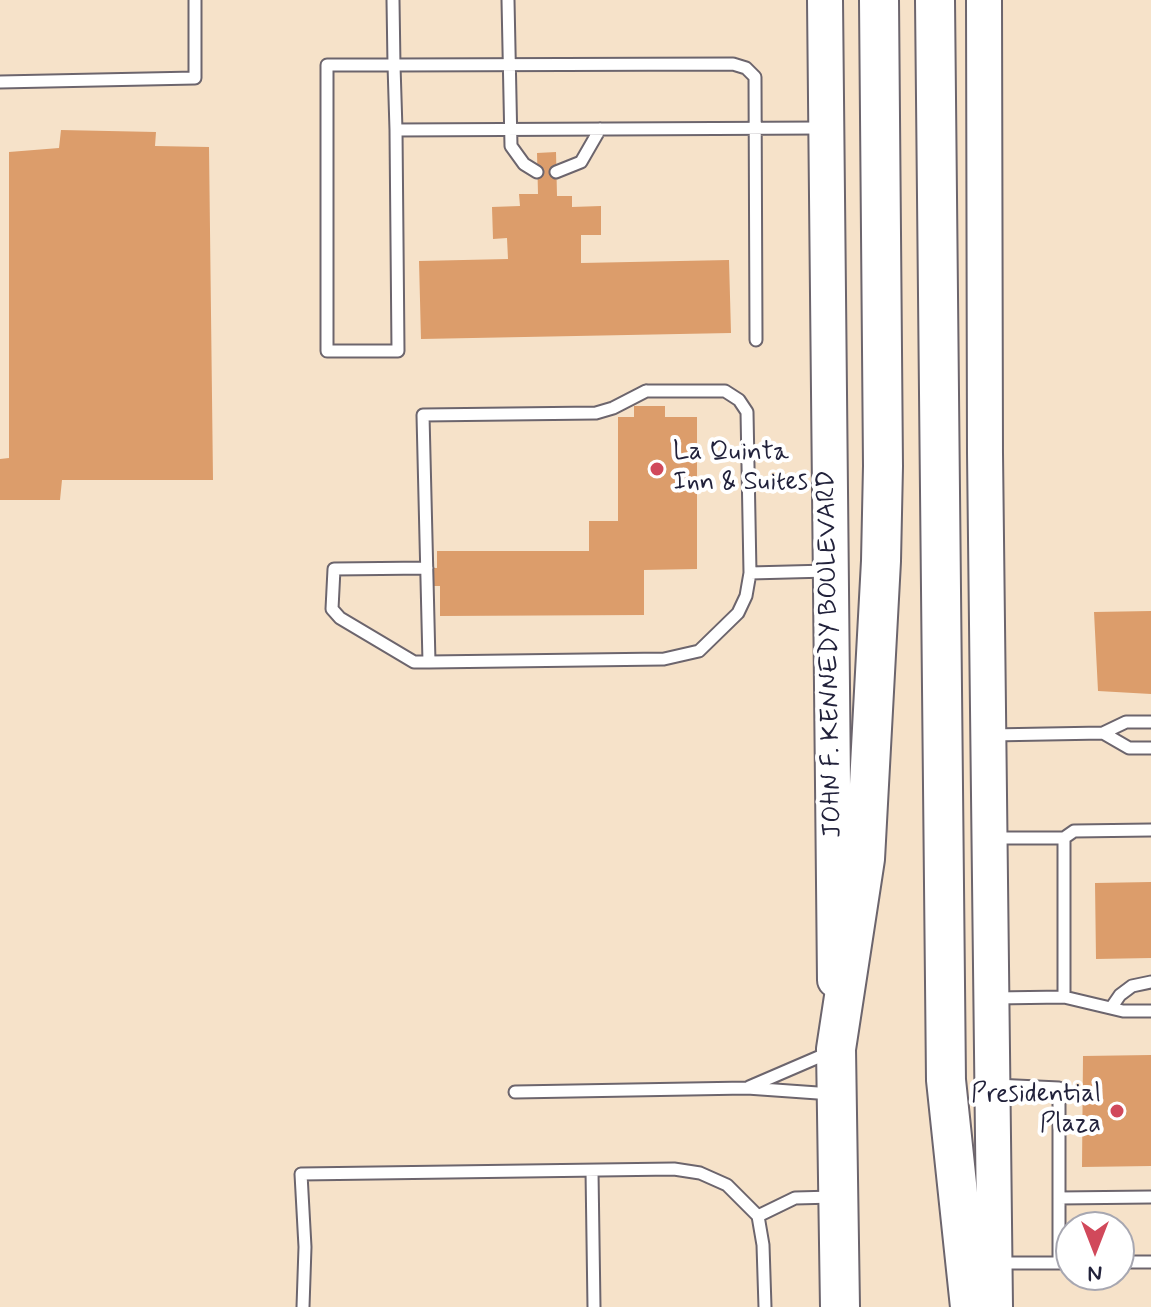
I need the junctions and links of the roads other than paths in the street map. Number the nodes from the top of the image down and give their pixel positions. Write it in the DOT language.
graph roads {
  1 [pos="195,0"];
  2 [pos="393,0"];
  3 [pos="508,0"];
  4 [pos="825,0"];
  5 [pos="935,0"];
  6 [pos="984,0"];
  7 [pos="879,1"];
  8 [pos="394,65"];
  9 [pos="509,65"];
  10 [pos="0,82"];
  11 [pos="826,128"];
  12 [pos="600,129"];
  13 [pos="755,129"];
  14 [pos="396,130"];
  15 [pos="510,130"];
  16 [pos="537,172"];
  17 [pos="556,172"];
  18 [pos="756,340"];
  19 [pos="427,568"];
  20 [pos="829,571"];
  21 [pos="750,573"];
  22 [pos="429,662"];
  23 [pos="1151,722"];
  24 [pos="1103,733"];
  25 [pos="988,735"];
  26 [pos="1151,748"];
  27 [pos="1151,830"];
  28 [pos="989,838"];
  29 [pos="1064,838"];
  30 [pos="1151,982"];
  31 [pos="1064,997"];
  32 [pos="991,998"];
  33 [pos="1111,1008"];
  34 [pos="1151,1011"];
  35 [pos="836,1049"];
  36 [pos="992,1084"];
  37 [pos="747,1088"];
  38 [pos="515,1092"];
  39 [pos="837,1094"];
  40 [pos="592,1171"];
  41 [pos="838,1197"];
  42 [pos="1151,1197"];
  43 [pos="1059,1198"];
  44 [pos="1060,1211"];
  45 [pos="758,1216"];
  46 [pos="994,1263"];
  47 [pos="1055,1263"];
  48 [pos="303,1307"];
  49 [pos="594,1307"];
  50 [pos="765,1307"];
  51 [pos="840,1307"];
  52 [pos="970,1307"];
  53 [pos="995,1307"];
  1 -- 10 [label="lane"];
  2 -- 8 [label="lane"];
  3 -- 9 [label="lane"];
  4 -- 11 [label="main road, JOHN F. KENNEDY BOULEVARD"];
  5 -- 52 [label="highway"];
  6 -- 25 [label="main road"];
  7 -- 35 [label="highway"];
  8 -- 9 [label="lane"];
  8 -- 14 [label="lane"];
  8 -- 14 [label="lane"];
  9 -- 13 [label="lane"];
  9 -- 15 [label="lane"];
  11 -- 13 [label="lane"];
  11 -- 20 [label="main road, JOHN F. KENNEDY BOULEVARD"];
  12 -- 13 [label="lane"];
  12 -- 15 [label="lane"];
  12 -- 17 [label="lane"];
  13 -- 18 [label="lane"];
  14 -- 15 [label="lane"];
  15 -- 16 [label="lane"];
  19 -- 21 [label="lane"];
  19 -- 22 [label="lane"];
  19 -- 22 [label="lane"];
  20 -- 21 [label="lane"];
  20 -- 35 [label="main road, JOHN F. KENNEDY BOULEVARD"];
  21 -- 22 [label="lane"];
  23 -- 24 [label="lane"];
  24 -- 25 [label="lane"];
  24 -- 26 [label="lane"];
  25 -- 28 [label="main road"];
  27 -- 29 [label="lane"];
  28 -- 29 [label="lane"];
  28 -- 32 [label="main road"];
  29 -- 31 [label="lane"];
  30 -- 33 [label="lane"];
  31 -- 32 [label="lane"];
  31 -- 33 [label="lane"];
  32 -- 36 [label="main road"];
  33 -- 34 [label="lane"];
  35 -- 37 [label="lane"];
  35 -- 39 [label="highway, JOHN F. KENNEDY BOULEVARD"];
  36 -- 43 [label="lane"];
  36 -- 46 [label="main road"];
  37 -- 38 [label="lane"];
  37 -- 39 [label="lane"];
  39 -- 41 [label="highway, JOHN F. KENNEDY BOULEVARD"];
  40 -- 45 [label="lane"];
  40 -- 48 [label="lane"];
  40 -- 49 [label="lane"];
  41 -- 45 [label="lane"];
  41 -- 51 [label="highway, JOHN F. KENNEDY BOULEVARD"];
  42 -- 43 [label="lane"];
  43 -- 44 [label="lane"];
  45 -- 50 [label="lane"];
  46 -- 47 [label="lane"];
  46 -- 53 [label="main road"];
}
